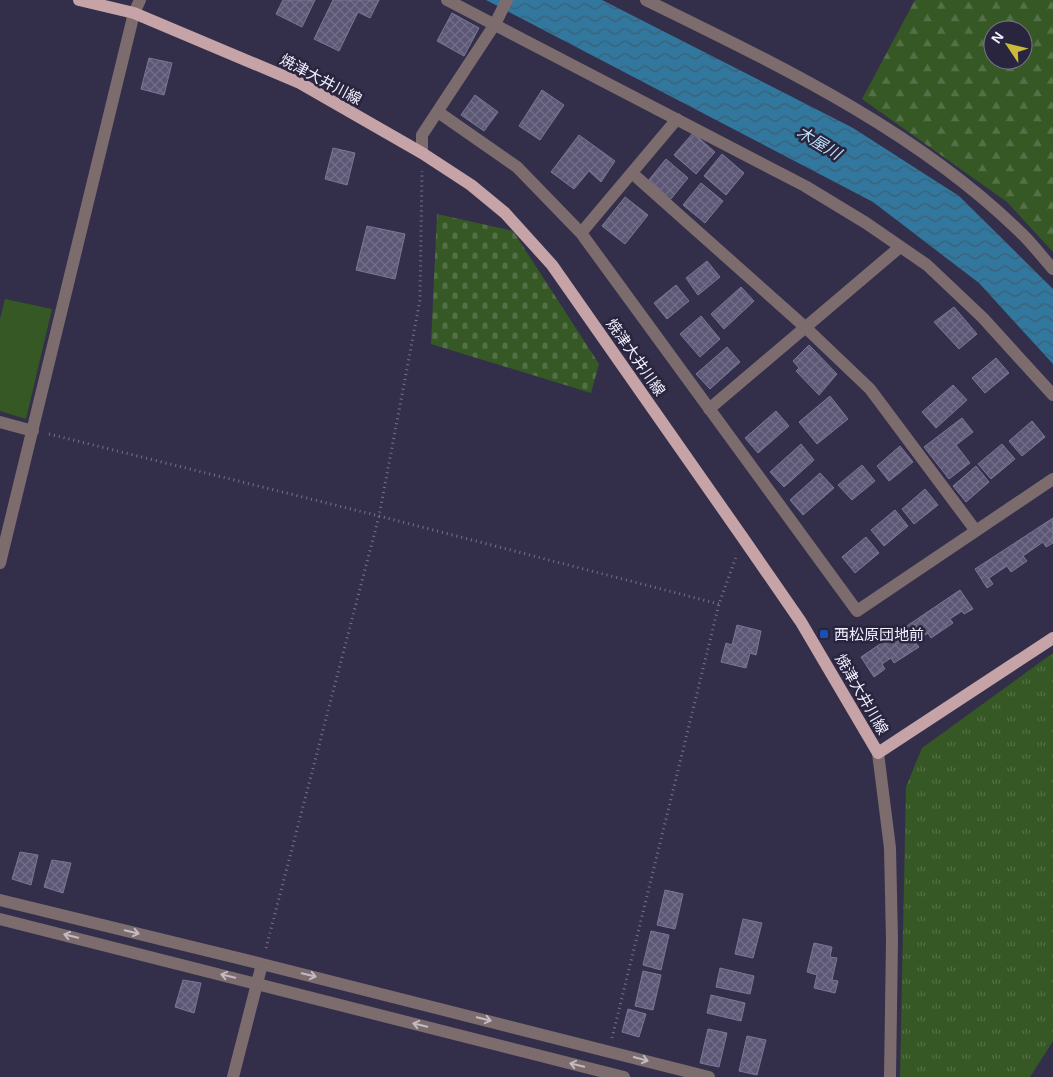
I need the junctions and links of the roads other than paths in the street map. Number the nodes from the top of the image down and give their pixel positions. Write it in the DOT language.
graph roads {
  1 [pos="79,0"];
  2 [pos="140,0"];
  3 [pos="447,0"];
  4 [pos="507,0"];
  5 [pos="646,0"];
  6 [pos="134,13"];
  7 [pos="497,20"];
  8 [pos="438,112"];
  9 [pos="677,119"];
  10 [pos="422,153"];
  11 [pos="632,173"];
  12 [pos="582,233"];
  13 [pos="900,247"];
  14 [pos="1053,269"];
  15 [pos="805,327"];
  16 [pos="1053,395"];
  17 [pos="709,409"];
  18 [pos="0,422"];
  19 [pos="33,431"];
  20 [pos="1053,479"];
  21 [pos="976,531"];
  22 [pos="0,563"];
  23 [pos="1053,638"];
  24 [pos="878,753"];
  25 [pos="0,900"];
  26 [pos="0,918"];
  27 [pos="262,964"];
  28 [pos="257,983"];
  29 [pos="233,1077"];
  30 [pos="624,1077"];
  31 [pos="709,1077"];
  32 [pos="890,1077"];
  1 -- 6 [label="main road, 焼津大井川線"];
  2 -- 6 [label="street"];
  3 -- 7 [label="street"];
  4 -- 7 [label="street"];
  5 -- 14 [label="street"];
  6 -- 10 [label="main road, 焼津大井川線"];
  6 -- 19 [label="street"];
  7 -- 8 [label="street"];
  7 -- 9 [label="street"];
  8 -- 10 [label="street"];
  8 -- 12 [label="street"];
  9 -- 11 [label="street"];
  9 -- 13 [label="street"];
  10 -- 24 [label="main road, 焼津大井川線"];
  11 -- 12 [label="street"];
  11 -- 15 [label="street"];
  12 -- 17 [label="street"];
  13 -- 15 [label="street"];
  13 -- 16 [label="street"];
  15 -- 17 [label="street"];
  15 -- 21 [label="street"];
  17 -- 21 [label="street"];
  18 -- 19 [label="street"];
  19 -- 22 [label="street"];
  20 -- 21 [label="street"];
  23 -- 24 [label="main road, 焼津大井川線"];
  24 -- 32 [label="street"];
  25 -- 27 [label="street, one-way"];
  28 -- 26 [label="street, one-way"];
  27 -- 28 [label="street"];
  27 -- 31 [label="street, one-way"];
  28 -- 29 [label="street"];
  30 -- 28 [label="street, one-way"];
}
